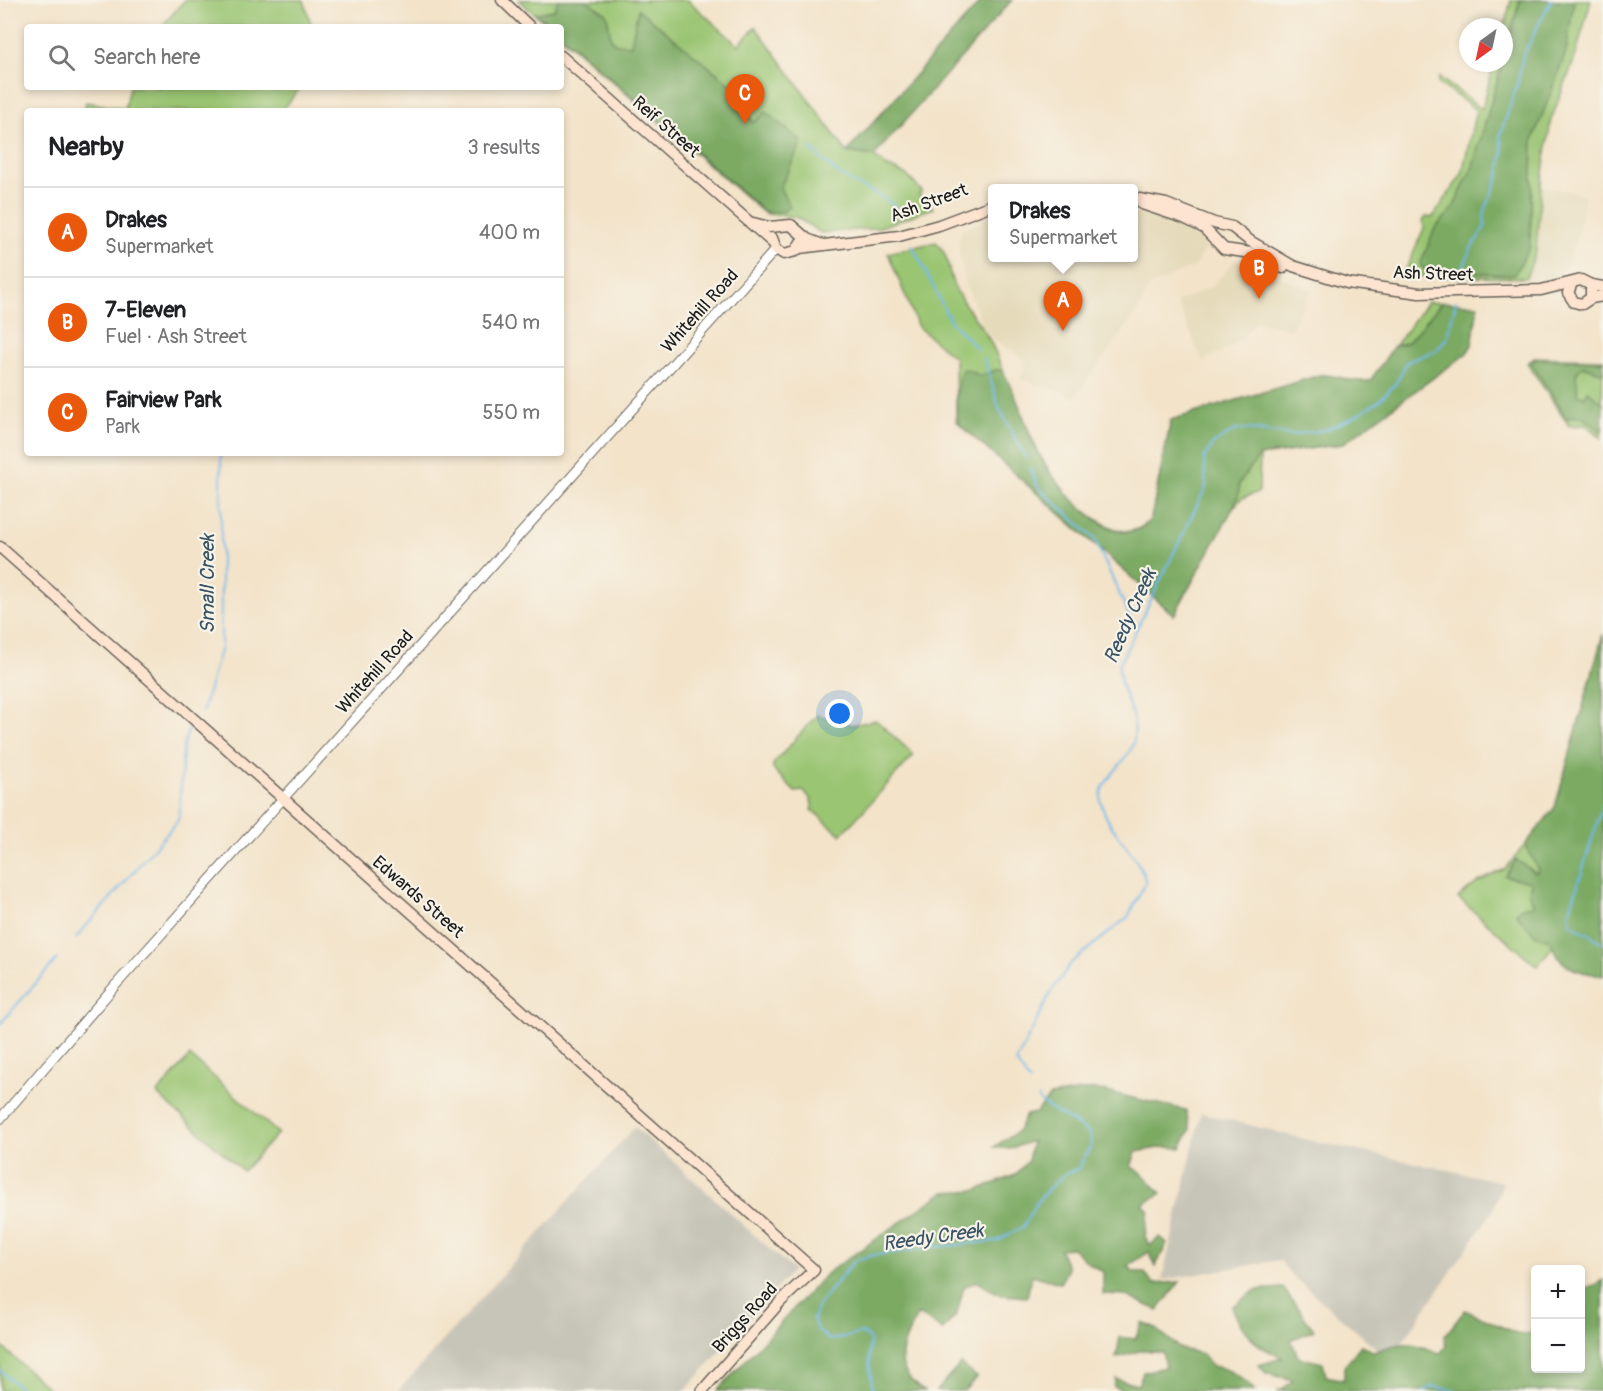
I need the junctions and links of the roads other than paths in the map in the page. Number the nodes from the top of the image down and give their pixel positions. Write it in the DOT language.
graph roads {
  1 [pos="503,0"];
  2 [pos="527,24"];
  3 [pos="564,59"];
  4 [pos="988,200"];
  5 [pos="1138,200"];
  6 [pos="1138,201"];
  7 [pos="988,207"];
  8 [pos="750,222"];
  9 [pos="782,225"];
  10 [pos="1225,226"];
  11 [pos="921,228"];
  12 [pos="800,233"];
  13 [pos="1238,233"];
  14 [pos="1216,241"];
  15 [pos="820,244"];
  16 [pos="775,246"];
  17 [pos="799,248"];
  18 [pos="1232,249"];
  19 [pos="1347,284"];
  20 [pos="1572,284"];
  21 [pos="1591,285"];
  22 [pos="1603,287"];
  23 [pos="1518,291"];
  24 [pos="1603,296"];
  25 [pos="1570,298"];
  26 [pos="1591,298"];
  27 [pos="0,547"];
  28 [pos="283,798"];
  29 [pos="0,1119"];
  30 [pos="814,1270"];
  31 [pos="702,1391"];
  1 -- 2 [label="main road"];
  3 -- 8 [label="main road, Reif Street"];
  4 -- 11 [label="main road, Ash Street"];
  5 -- 10 [label="main road"];
  6 -- 14 [label="main road"];
  7 -- 11 [label="main road, Ash Street"];
  8 -- 9 [label="main road"];
  8 -- 16 [label="main road, Reif Street"];
  9 -- 12 [label="main road"];
  9 -- 16 [label="main road"];
  10 -- 13 [label="main road"];
  10 -- 14 [label="main road"];
  11 -- 15 [label="main road, Ash Street"];
  12 -- 15 [label="main road"];
  12 -- 17 [label="main road"];
  13 -- 18 [label="main road"];
  13 -- 19 [label="main road, Ash Street"];
  14 -- 18 [label="main road"];
  15 -- 17 [label="main road, Ash Street"];
  16 -- 17 [label="main road"];
  16 -- 28 [label="street, Whitehill Road"];
  18 -- 19 [label="main road, Ash Street"];
  19 -- 23 [label="main road, Ash Street"];
  20 -- 21 [label="main road"];
  20 -- 23 [label="main road, Ash Street"];
  20 -- 25 [label="main road"];
  21 -- 22 [label="main road"];
  21 -- 26 [label="main road"];
  23 -- 25 [label="main road, Ash Street"];
  24 -- 26 [label="main road"];
  25 -- 26 [label="main road"];
  27 -- 28 [label="main road, Edwards Street"];
  28 -- 29 [label="street, Whitehill Road"];
  28 -- 30 [label="main road, Edwards Street"];
  30 -- 31 [label="main road, Briggs Road"];
}
